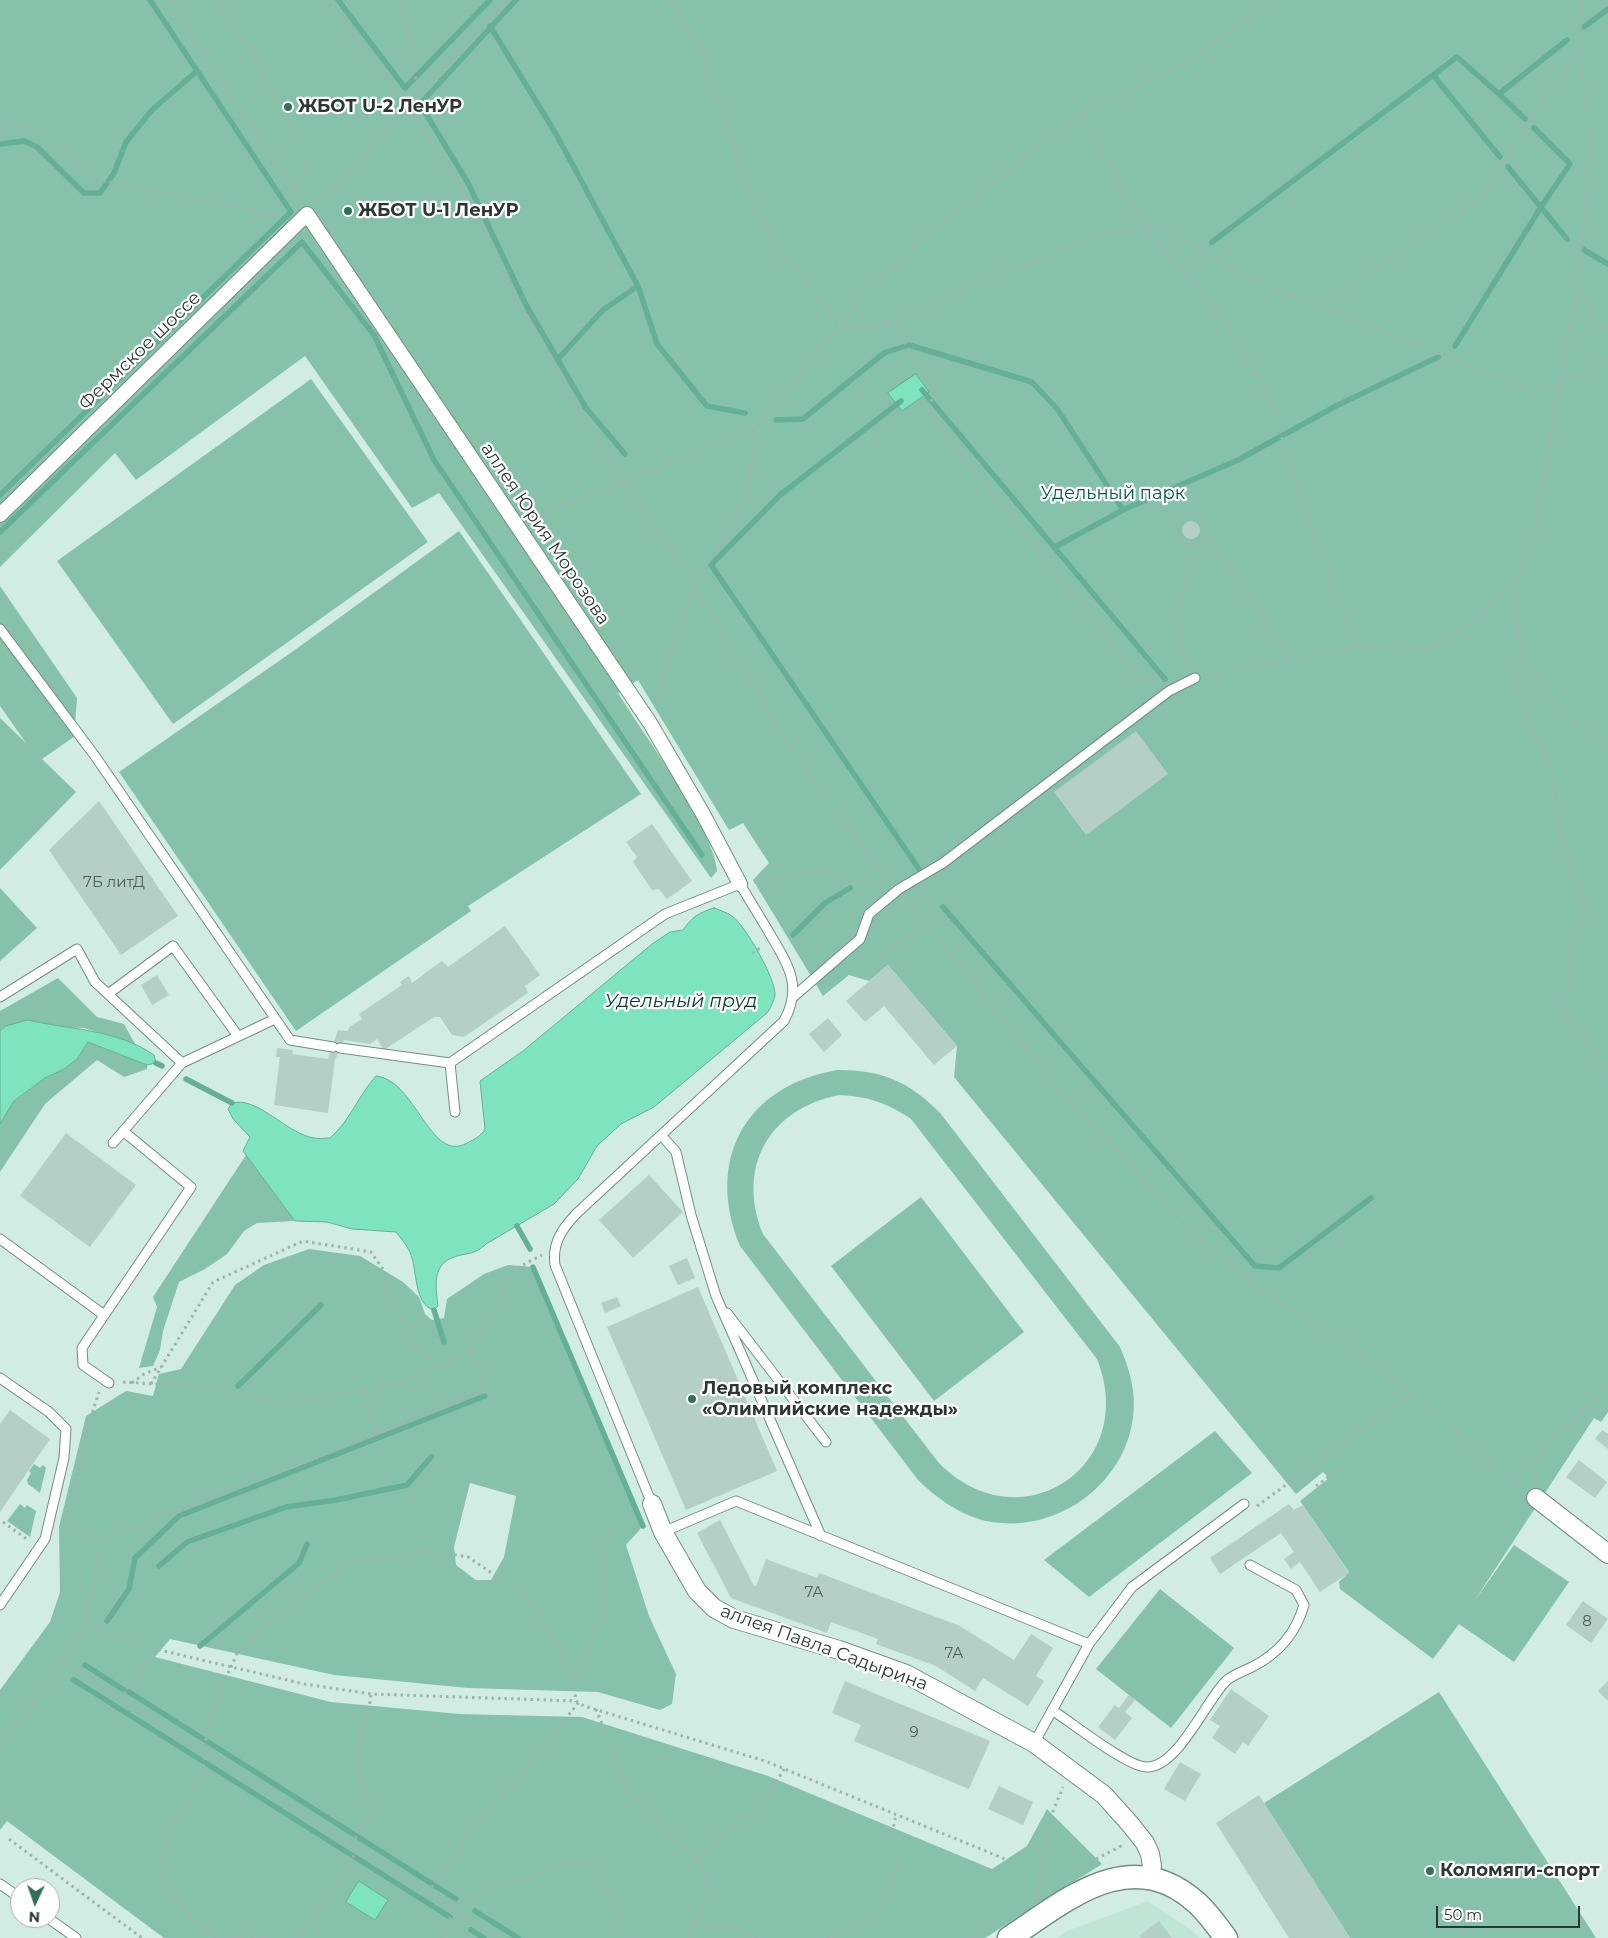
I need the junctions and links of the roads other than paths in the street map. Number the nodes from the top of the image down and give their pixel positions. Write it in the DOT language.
graph roads {
  1 [pos="302,218"];
  2 [pos="0,515"];
  3 [pos="0,629"];
  4 [pos="1195,678"];
  5 [pos="740,884"];
  6 [pos="108,994"];
  7 [pos="0,997"];
  8 [pos="792,998"];
  9 [pos="275,1019"];
  10 [pos="238,1036"];
  11 [pos="182,1062"];
  12 [pos="450,1063"];
  13 [pos="456,1112"];
  14 [pos="123,1132"];
  15 [pos="662,1136"];
  16 [pos="113,1143"];
  17 [pos="0,1239"];
  18 [pos="718,1300"];
  19 [pos="104,1315"];
  20 [pos="0,1378"];
  21 [pos="109,1383"];
  22 [pos="826,1442"];
  23 [pos="1536,1498"];
  24 [pos="652,1504"];
  25 [pos="1244,1504"];
  26 [pos="664,1532"];
  27 [pos="821,1536"];
  28 [pos="1608,1554"];
  29 [pos="1250,1565"];
  30 [pos="0,1605"];
  31 [pos="1089,1644"];
  32 [pos="1052,1710"];
  33 [pos="1034,1743"];
  34 [pos="1149,1879"];
  35 [pos="60,1927"];
  36 [pos="76,1938"];
  37 [pos="1009,1938"];
  38 [pos="1226,1938"];
  1 -- 2 [label="street, Фермское шоссе"];
  1 -- 5 [label="street, аллея Юрия Морозова"];
  3 -- 9 [label="lane"];
  4 -- 8 [label="lane"];
  5 -- 8 [label="lane"];
  5 -- 12 [label="lane"];
  6 -- 7 [label="lane"];
  6 -- 10 [label="lane"];
  6 -- 11 [label="lane"];
  8 -- 15 [label="lane"];
  9 -- 10 [label="lane"];
  9 -- 12 [label="lane"];
  10 -- 11 [label="lane"];
  11 -- 14 [label="lane"];
  12 -- 13 [label="lane"];
  14 -- 16 [label="lane"];
  14 -- 19 [label="lane"];
  15 -- 18 [label="lane"];
  15 -- 24 [label="lane"];
  17 -- 19 [label="lane"];
  18 -- 22 [label="lane"];
  18 -- 27 [label="lane"];
  19 -- 21 [label="lane"];
  20 -- 30 [label="lane"];
  23 -- 28 [label="street"];
  24 -- 26 [label="street, аллея Павла Садырина"];
  25 -- 31 [label="lane"];
  26 -- 27 [label="lane"];
  26 -- 33 [label="street, аллея Павла Садырина"];
  27 -- 31 [label="lane"];
  29 -- 32 [label="lane"];
  31 -- 32 [label="lane"];
  32 -- 33 [label="lane"];
  33 -- 34 [label="street, аллея Павла Садырина"];
  34 -- 37 [label="street"];
  34 -- 38 [label="street"];
  35 -- 36 [label="lane"];
}
